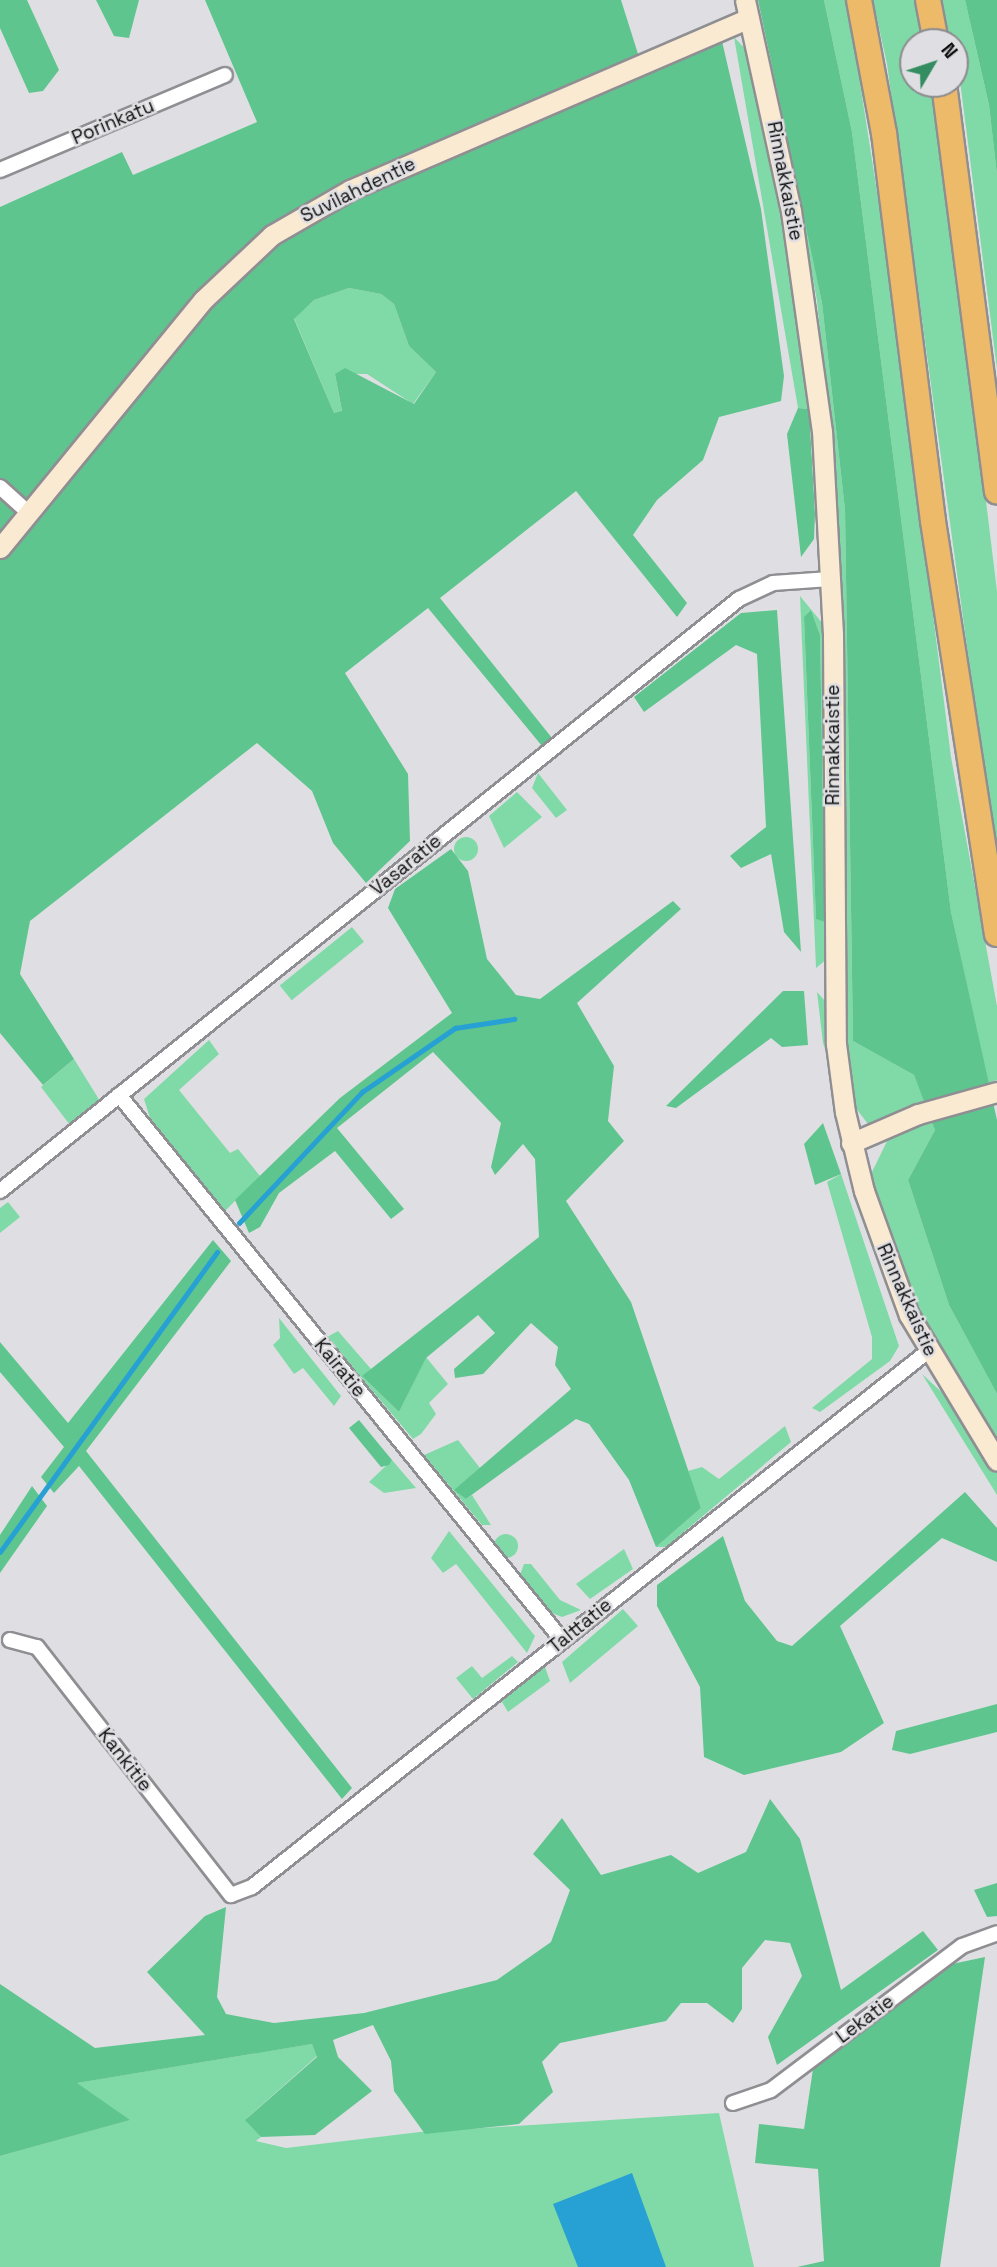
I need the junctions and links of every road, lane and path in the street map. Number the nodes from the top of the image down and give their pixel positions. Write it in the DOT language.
graph roads {
  1 [pos="859,0"];
  2 [pos="928,0"];
  3 [pos="747,9"];
  4 [pos="933,28"];
  5 [pos="225,75"];
  6 [pos="946,98"];
  7 [pos="0,170"];
  8 [pos="0,487"];
  9 [pos="997,492"];
  10 [pos="28,512"];
  11 [pos="0,548"];
  12 [pos="830,579"];
  13 [pos="997,934"];
  14 [pos="997,1092"];
  15 [pos="119,1095"];
  16 [pos="851,1143"];
  17 [pos="0,1191"];
  18 [pos="927,1352"];
  19 [pos="997,1461"];
  20 [pos="10,1640"];
  21 [pos="562,1640"];
  22 [pos="231,1895"];
  23 [pos="997,1933"];
  24 [pos="733,2103"];
  1 -- 13 [label="highway"];
  2 -- 4 [label="highway"];
  3 -- 10 [label="street, Suvilahdentie"];
  3 -- 12 [label="street, Rinnakkaistie"];
  5 -- 7 [label="street, Porinkatu"];
  6 -- 9 [label="highway"];
  8 -- 10 [label="street"];
  10 -- 11 [label="street, Suvilahdentie"];
  12 -- 15 [label="street, Vasaratie"];
  12 -- 16 [label="street, Rinnakkaistie"];
  14 -- 16 [label="street"];
  15 -- 17 [label="street, Vasaratie"];
  15 -- 21 [label="street, Kairatie"];
  16 -- 18 [label="street, Rinnakkaistie"];
  18 -- 19 [label="street, Rinnakkaistie"];
  18 -- 21 [label="street, Talttatie"];
  20 -- 22 [label="street, Kankitie"];
  21 -- 22 [label="street, Talttatie"];
  23 -- 24 [label="street, Lekatie"];
}
